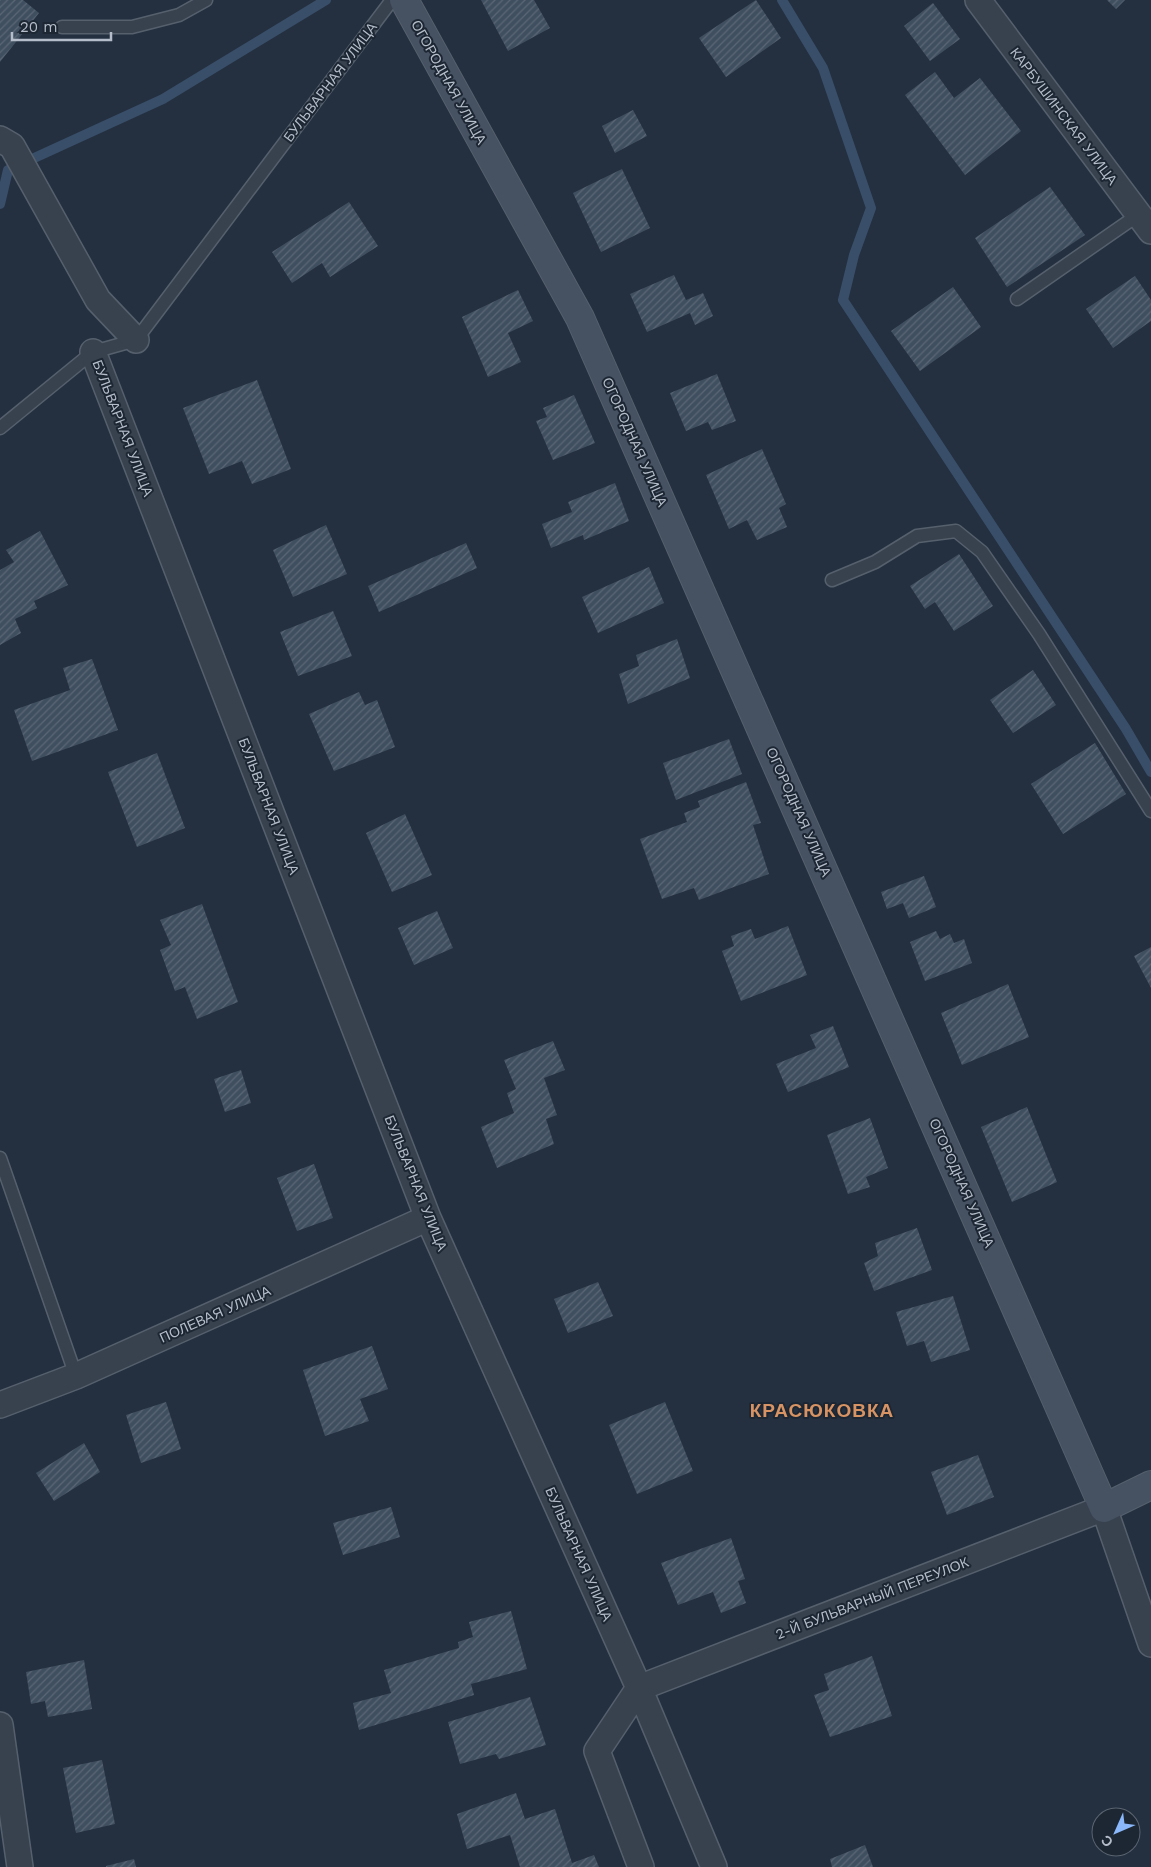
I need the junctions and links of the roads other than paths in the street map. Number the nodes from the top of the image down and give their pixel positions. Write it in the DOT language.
graph roads {
  1 [pos="206,0"];
  2 [pos="392,0"];
  3 [pos="404,0"];
  4 [pos="978,0"];
  5 [pos="62,27"];
  6 [pos="6,143"];
  7 [pos="1144,223"];
  8 [pos="1017,299"];
  9 [pos="136,340"];
  10 [pos="93,352"];
  11 [pos="0,428"];
  12 [pos="832,580"];
  13 [pos="1151,811"];
  14 [pos="0,1158"];
  15 [pos="428,1218"];
  16 [pos="76,1376"];
  17 [pos="0,1404"];
  18 [pos="1151,1485"];
  19 [pos="1104,1508"];
  20 [pos="1151,1644"];
  21 [pos="639,1688"];
  22 [pos="0,1725"];
  23 [pos="20,1867"];
  24 [pos="641,1867"];
  25 [pos="714,1867"];
  1 -- 5 [label="lane"];
  2 -- 9 [label="lane, БУЛЬВАРНАЯ УЛИЦА"];
  3 -- 19 [label="street, ОГОРОДНАЯ УЛИЦА"];
  4 -- 7 [label="street, КАРБУШИНСКАЯ УЛИЦА"];
  6 -- 9 [label="street"];
  7 -- 8 [label="lane"];
  9 -- 10 [label="lane, БУЛЬВАРНАЯ УЛИЦА"];
  10 -- 11 [label="lane"];
  10 -- 15 [label="street, БУЛЬВАРНАЯ УЛИЦА"];
  12 -- 13 [label="lane"];
  14 -- 16 [label="lane"];
  15 -- 16 [label="street, ПОЛЕВАЯ УЛИЦА"];
  15 -- 21 [label="street, БУЛЬВАРНАЯ УЛИЦА"];
  16 -- 17 [label="street, ПОЛЕВАЯ УЛИЦА"];
  18 -- 19 [label="street"];
  19 -- 20 [label="street, ОГОРОДНАЯ УЛИЦА"];
  19 -- 21 [label="street, 2-Й БУЛЬВАРНЫЙ ПЕРЕУЛОК"];
  21 -- 24 [label="street"];
  21 -- 25 [label="street, БУЛЬВАРНАЯ УЛИЦА"];
  22 -- 23 [label="street"];
}
